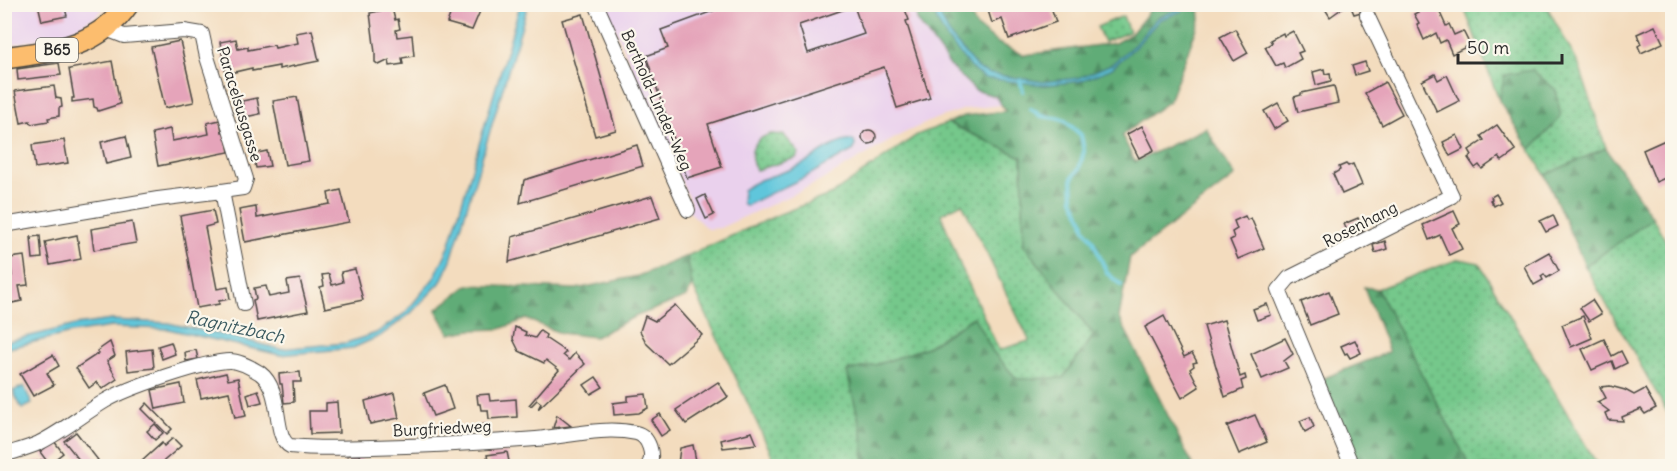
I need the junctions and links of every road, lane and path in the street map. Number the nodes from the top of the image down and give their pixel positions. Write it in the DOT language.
graph roads {
  1 [pos="128,4"];
  2 [pos="596,4"];
  3 [pos="1367,15"];
  4 [pos="106,29"];
  5 [pos="4,58"];
  6 [pos="222,191"];
  7 [pos="688,210"];
  8 [pos="4,225"];
  9 [pos="244,304"];
  10 [pos="4,455"];
  11 [pos="648,466"];
  12 [pos="1352,466"];
  1 -- 4 [label="main road, B65"];
  2 -- 7 [label="street, Berthold-Linder-Weg"];
  3 -- 12 [label="street, Rosenhang"];
  4 -- 5 [label="main road, B65"];
  4 -- 6 [label="street, Paracelsusgasse"];
  6 -- 8 [label="street, Paracelsusgasse"];
  6 -- 9 [label="street"];
  10 -- 11 [label="street, Burgfriedweg"];
}
